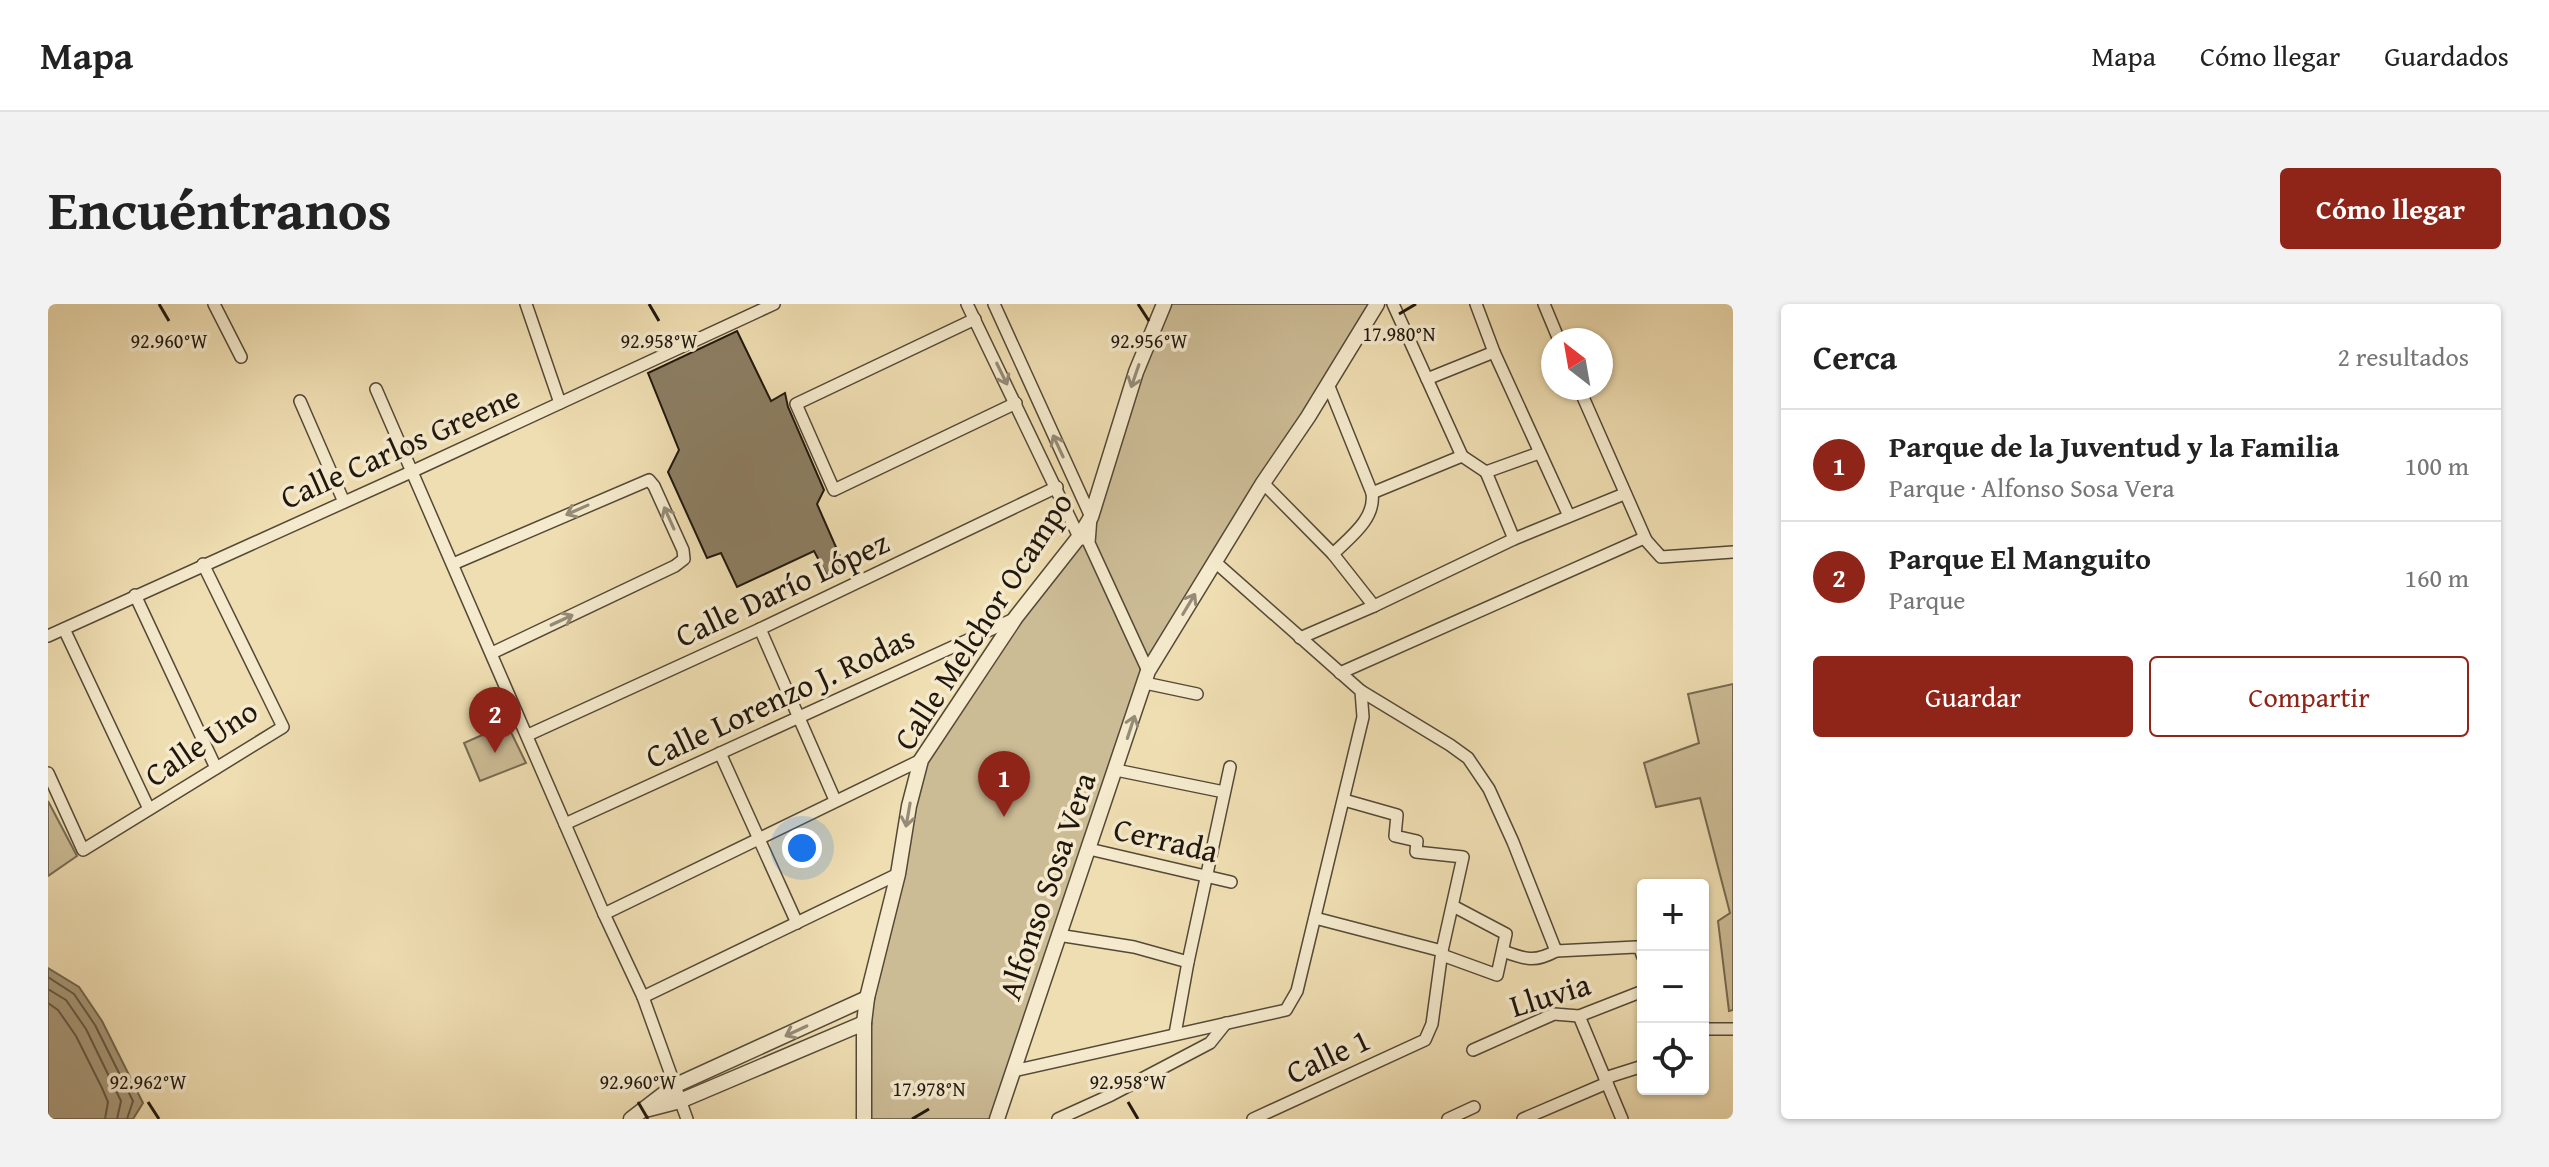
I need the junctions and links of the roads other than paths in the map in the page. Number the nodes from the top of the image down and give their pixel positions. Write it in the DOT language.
graph roads {
  1 [pos="214,304"];
  2 [pos="526,304"];
  3 [pos="967,304"];
  4 [pos="994,304"];
  5 [pos="1164,304"];
  6 [pos="1377,304"];
  7 [pos="1393,304"];
  8 [pos="1476,304"];
  9 [pos="1544,304"];
  10 [pos="769,305"];
  11 [pos="975,319"];
  12 [pos="1554,328"];
  13 [pos="1494,352"];
  14 [pos="241,357"];
  15 [pos="1427,379"];
  16 [pos="1328,384"];
  17 [pos="376,389"];
  18 [pos="1584,400"];
  19 [pos="300,401"];
  20 [pos="560,403"];
  21 [pos="1016,403"];
  22 [pos="1539,453"];
  23 [pos="1462,456"];
  24 [pos="411,472"];
  25 [pos="1486,472"];
  26 [pos="1263,483"];
  27 [pos="1057,487"];
  28 [pos="1372,493"];
  29 [pos="1624,494"];
  30 [pos="344,502"];
  31 [pos="1569,516"];
  32 [pos="1091,517"];
  33 [pos="1514,539"];
  34 [pos="1084,540"];
  35 [pos="1646,540"];
  36 [pos="1733,552"];
  37 [pos="1333,554"];
  38 [pos="1214,561"];
  39 [pos="203,564"];
  40 [pos="453,564"];
  41 [pos="135,595"];
  42 [pos="1374,606"];
  43 [pos="1016,617"];
  44 [pos="64,629"];
  45 [pos="760,629"];
  46 [pos="48,636"];
  47 [pos="1300,638"];
  48 [pos="492,653"];
  49 [pos="1340,673"];
  50 [pos="1147,677"];
  51 [pos="1361,691"];
  52 [pos="1197,694"];
  53 [pos="798,717"];
  54 [pos="528,735"];
  55 [pos="720,753"];
  56 [pos="921,760"];
  57 [pos="1230,767"];
  58 [pos="216,768"];
  59 [pos="1116,770"];
  60 [pos="48,773"];
  61 [pos="1224,792"];
  62 [pos="835,800"];
  63 [pos="1344,800"];
  64 [pos="149,809"];
  65 [pos="565,824"];
  66 [pos="759,838"];
  67 [pos="1089,849"];
  68 [pos="898,874"];
  69 [pos="1208,876"];
  70 [pos="1231,882"];
  71 [pos="1453,906"];
  72 [pos="604,914"];
  73 [pos="1315,918"];
  74 [pos="797,923"];
  75 [pos="1058,935"];
  76 [pos="1503,951"];
  77 [pos="1556,951"];
  78 [pos="1641,951"];
  79 [pos="1442,953"];
  80 [pos="1188,962"];
  81 [pos="1637,993"];
  82 [pos="643,997"];
  83 [pos="867,998"];
  84 [pos="1579,1016"];
  85 [pos="864,1023"];
  86 [pos="1226,1023"];
  87 [pos="1709,1029"];
  88 [pos="1733,1029"];
  89 [pos="1175,1034"];
  90 [pos="1473,1050"];
  91 [pos="1637,1068"];
  92 [pos="1013,1071"];
  93 [pos="1606,1081"];
  94 [pos="677,1093"];
  95 [pos="1474,1107"];
  96 [pos="634,1116"];
  97 [pos="861,1118"];
  98 [pos="687,1119"];
  99 [pos="997,1119"];
  100 [pos="1058,1119"];
  101 [pos="1253,1119"];
  102 [pos="1448,1119"];
  103 [pos="1523,1119"];
  104 [pos="1622,1119"];
  1 -- 14 [label="street"];
  2 -- 20 [label="street"];
  3 -- 11 [label="street"];
  32 -- 4 [label="street, one-way"];
  5 -- 32 [label="street, Calle Melchor Ocampo, one-way"];
  6 -- 16 [label="street, Alfonso Sosa Vera"];
  7 -- 15 [label="street"];
  8 -- 13 [label="street"];
  9 -- 12 [label="street"];
  10 -- 20 [label="street, Calle Carlos Greene"];
  11 -- 21 [label="street, one-way"];
  11 -- 21 [label="street"];
  13 -- 15 [label="street"];
  13 -- 22 [label="street"];
  15 -- 23 [label="street"];
  16 -- 26 [label="street, Alfonso Sosa Vera"];
  16 -- 28 [label="street"];
  17 -- 24 [label="street"];
  18 -- 29 [label="street"];
  19 -- 30 [label="street"];
  20 -- 24 [label="street, Calle Carlos Greene"];
  21 -- 27 [label="street"];
  22 -- 25 [label="street"];
  22 -- 31 [label="street"];
  23 -- 25 [label="street"];
  23 -- 28 [label="street"];
  24 -- 30 [label="street, Calle Carlos Greene"];
  24 -- 40 [label="street"];
  25 -- 33 [label="street"];
  26 -- 37 [label="street"];
  26 -- 38 [label="street, Alfonso Sosa Vera"];
  27 -- 34 [label="street"];
  27 -- 45 [label="street, Calle Darío López"];
  28 -- 37 [label="street"];
  29 -- 31 [label="street"];
  29 -- 35 [label="street"];
  30 -- 39 [label="street, Calle Carlos Greene"];
  31 -- 33 [label="street"];
  32 -- 34 [label="street, Calle Melchor Ocampo"];
  33 -- 42 [label="street"];
  34 -- 43 [label="street, Calle Melchor Ocampo"];
  34 -- 50 [label="street"];
  35 -- 36 [label="street"];
  35 -- 49 [label="street"];
  37 -- 42 [label="street"];
  38 -- 47 [label="street"];
  50 -- 38 [label="street, Alfonso Sosa Vera, one-way"];
  39 -- 41 [label="street, Calle Carlos Greene"];
  39 -- 58 [label="street, Calle Uno"];
  40 -- 48 [label="street"];
  48 -- 40 [label="street, one-way"];
  41 -- 44 [label="street, Calle Carlos Greene"];
  41 -- 58 [label="street"];
  42 -- 47 [label="street"];
  43 -- 53 [label="street, Calle Lorenzo J. Rodas"];
  43 -- 56 [label="street, Calle Melchor Ocampo"];
  44 -- 46 [label="street, Calle Carlos Greene"];
  44 -- 64 [label="street"];
  45 -- 53 [label="street"];
  45 -- 54 [label="street, Calle Darío López"];
  47 -- 49 [label="street"];
  48 -- 54 [label="street"];
  49 -- 51 [label="street"];
  50 -- 52 [label="street"];
  59 -- 50 [label="street, Alfonso Sosa Vera, one-way"];
  51 -- 63 [label="street"];
  51 -- 77 [label="street"];
  53 -- 55 [label="street, Calle Lorenzo J. Rodas"];
  53 -- 62 [label="street"];
  54 -- 65 [label="street"];
  55 -- 65 [label="street, Calle Lorenzo J. Rodas"];
  55 -- 66 [label="street"];
  56 -- 62 [label="street"];
  56 -- 68 [label="street, Calle Melchor Ocampo, one-way"];
  57 -- 61 [label="street"];
  58 -- 64 [label="street, Calle Uno"];
  59 -- 61 [label="street"];
  59 -- 67 [label="street, Alfonso Sosa Vera"];
  60 -- 64 [label="street, Calle Uno"];
  61 -- 69 [label="street"];
  62 -- 66 [label="street"];
  63 -- 71 [label="street"];
  63 -- 73 [label="street"];
  65 -- 72 [label="street"];
  66 -- 72 [label="street"];
  66 -- 74 [label="street"];
  67 -- 69 [label="street, Cerrada"];
  67 -- 75 [label="street, Alfonso Sosa Vera"];
  68 -- 74 [label="street"];
  68 -- 83 [label="street, Calle Melchor Ocampo"];
  69 -- 70 [label="street, Cerrada"];
  69 -- 80 [label="street"];
  71 -- 76 [label="street"];
  71 -- 79 [label="street"];
  72 -- 82 [label="street"];
  73 -- 79 [label="street"];
  73 -- 86 [label="street"];
  74 -- 82 [label="street"];
  75 -- 80 [label="street"];
  75 -- 92 [label="street, Alfonso Sosa Vera"];
  76 -- 77 [label="street"];
  76 -- 79 [label="street"];
  77 -- 78 [label="street"];
  79 -- 101 [label="street, Calle 1"];
  80 -- 89 [label="street"];
  81 -- 84 [label="street, Lluvia"];
  82 -- 94 [label="street"];
  83 -- 85 [label="street, Calle Melchor Ocampo"];
  83 -- 94 [label="street, one-way"];
  84 -- 90 [label="street, Lluvia"];
  84 -- 93 [label="street"];
  85 -- 94 [label="street"];
  85 -- 97 [label="street, Calle Melchor Ocampo"];
  86 -- 89 [label="street"];
  86 -- 100 [label="street"];
  87 -- 88 [label="street"];
  89 -- 92 [label="street"];
  91 -- 93 [label="street"];
  92 -- 99 [label="street, Alfonso Sosa Vera"];
  93 -- 103 [label="street"];
  93 -- 104 [label="street"];
  94 -- 96 [label="street"];
  94 -- 98 [label="street"];
  95 -- 102 [label="street"];
}
